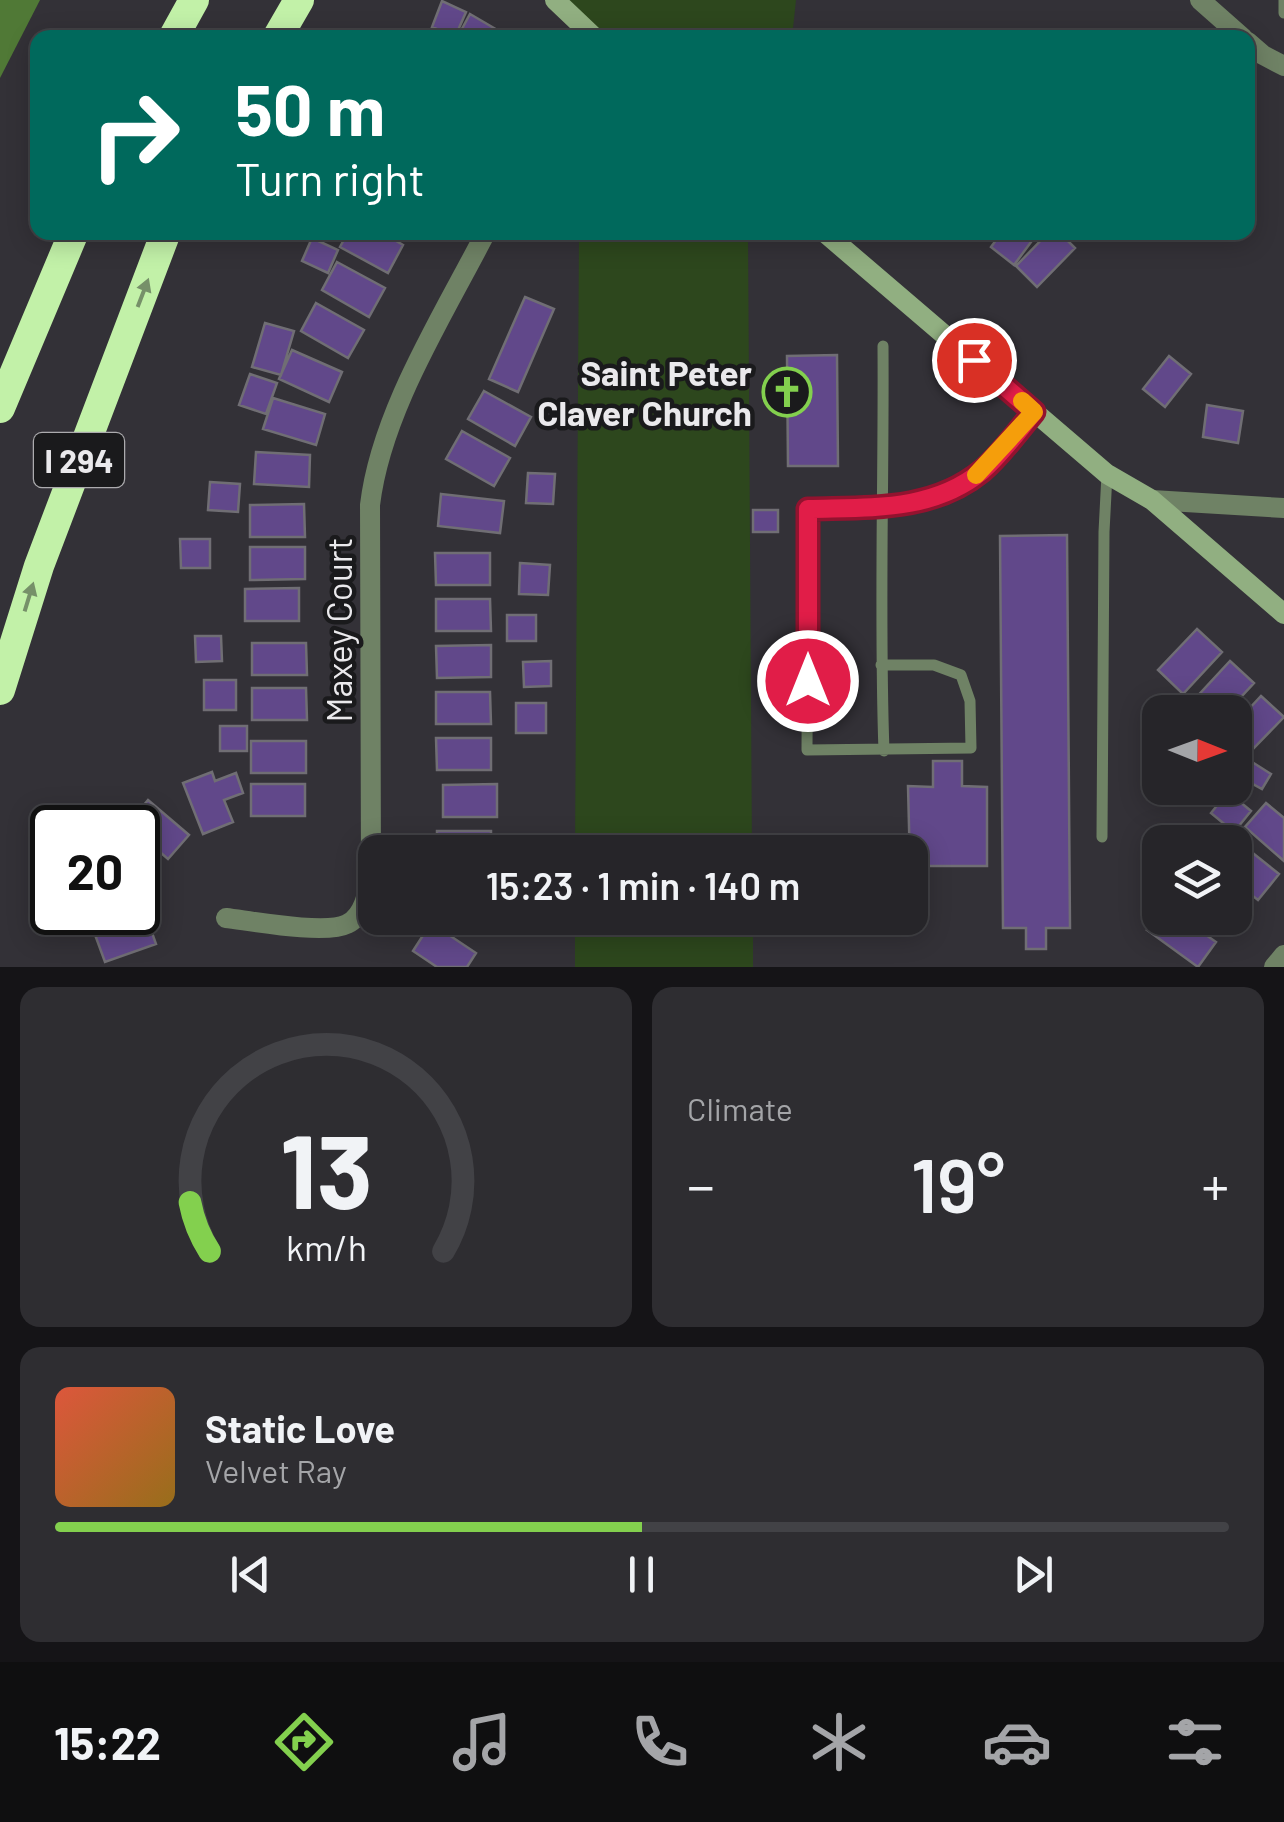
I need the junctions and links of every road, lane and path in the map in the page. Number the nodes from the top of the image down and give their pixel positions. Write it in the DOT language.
graph roads {
  1 [pos="194,0"];
  2 [pos="298,0"];
  3 [pos="555,0"];
  4 [pos="1200,0"];
  5 [pos="1284,0"];
  6 [pos="1284,13"];
  7 [pos="178,30"];
  8 [pos="281,30"];
  9 [pos="586,30"];
  10 [pos="1234,30"];
  11 [pos="1255,48"];
  12 [pos="1284,66"];
  13 [pos="71,240"];
  14 [pos="163,240"];
  15 [pos="482,240"];
  16 [pos="833,240"];
  17 [pos="883,346"];
  18 [pos="0,408"];
  19 [pos="1034,412"];
  20 [pos="1108,474"];
  21 [pos="1152,500"];
  22 [pos="884,506"];
  23 [pos="1284,508"];
  24 [pos="1284,614"];
  25 [pos="881,664"];
  26 [pos="0,690"];
  27 [pos="884,751"];
  28 [pos="1102,836"];
  29 [pos="226,918"];
  30 [pos="1284,955"];
  31 [pos="1274,967"];
  1 -- 7 [label="highway"];
  2 -- 8 [label="highway"];
  3 -- 9 [label="street"];
  4 -- 10 [label="street"];
  5 -- 6 [label="lane"];
  11 -- 12 [label="street"];
  13 -- 18 [label="highway, I 294"];
  26 -- 14 [label="highway, I 294, one-way"];
  15 -- 29 [label="street, Maxey Court"];
  16 -- 19 [label="street"];
  17 -- 22 [label="lane"];
  19 -- 20 [label="street"];
  19 -- 22 [label="lane"];
  20 -- 21 [label="street"];
  20 -- 28 [label="lane"];
  21 -- 23 [label="street"];
  21 -- 24 [label="street"];
  22 -- 25 [label="lane"];
  22 -- 27 [label="lane"];
  25 -- 27 [label="lane"];
  25 -- 27 [label="lane"];
  30 -- 31 [label="street"];
}
